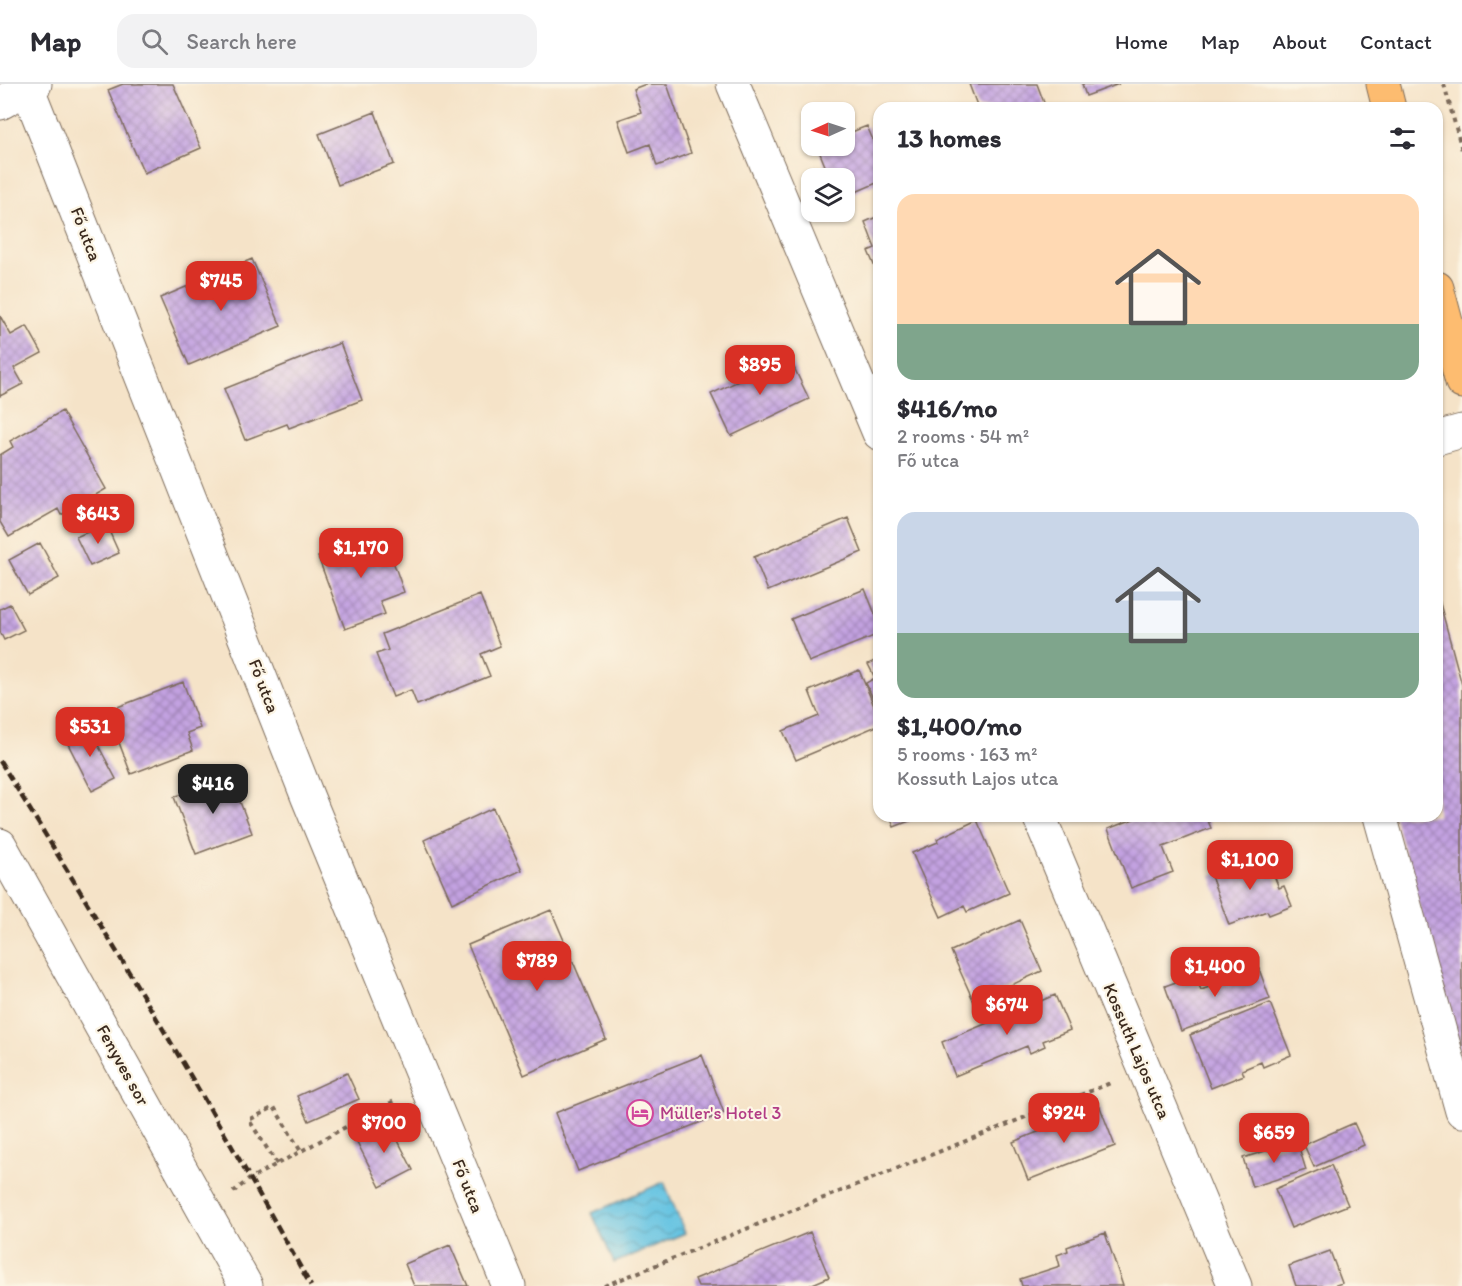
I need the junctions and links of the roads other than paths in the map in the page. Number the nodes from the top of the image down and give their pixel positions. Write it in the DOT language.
graph roads {
  1 [pos="733,84"];
  2 [pos="1383,84"];
  3 [pos="22,90"];
  4 [pos="1388,102"];
  5 [pos="1443,311"];
  6 [pos="1462,382"];
  7 [pos="873,419"];
  8 [pos="1462,431"];
  9 [pos="1443,436"];
  10 [pos="1042,822"];
  11 [pos="1382,822"];
  12 [pos="5,866"];
  13 [pos="1462,1111"];
  14 [pos="246,1286"];
  15 [pos="509,1286"];
  16 [pos="1235,1286"];
  1 -- 7 [label="street"];
  2 -- 4 [label="main road"];
  3 -- 15 [label="street, Fő utca"];
  5 -- 6 [label="main road"];
  8 -- 9 [label="street"];
  10 -- 16 [label="street, Kossuth Lajos utca"];
  11 -- 13 [label="street"];
  12 -- 14 [label="street, Fenyves sor"];
}
